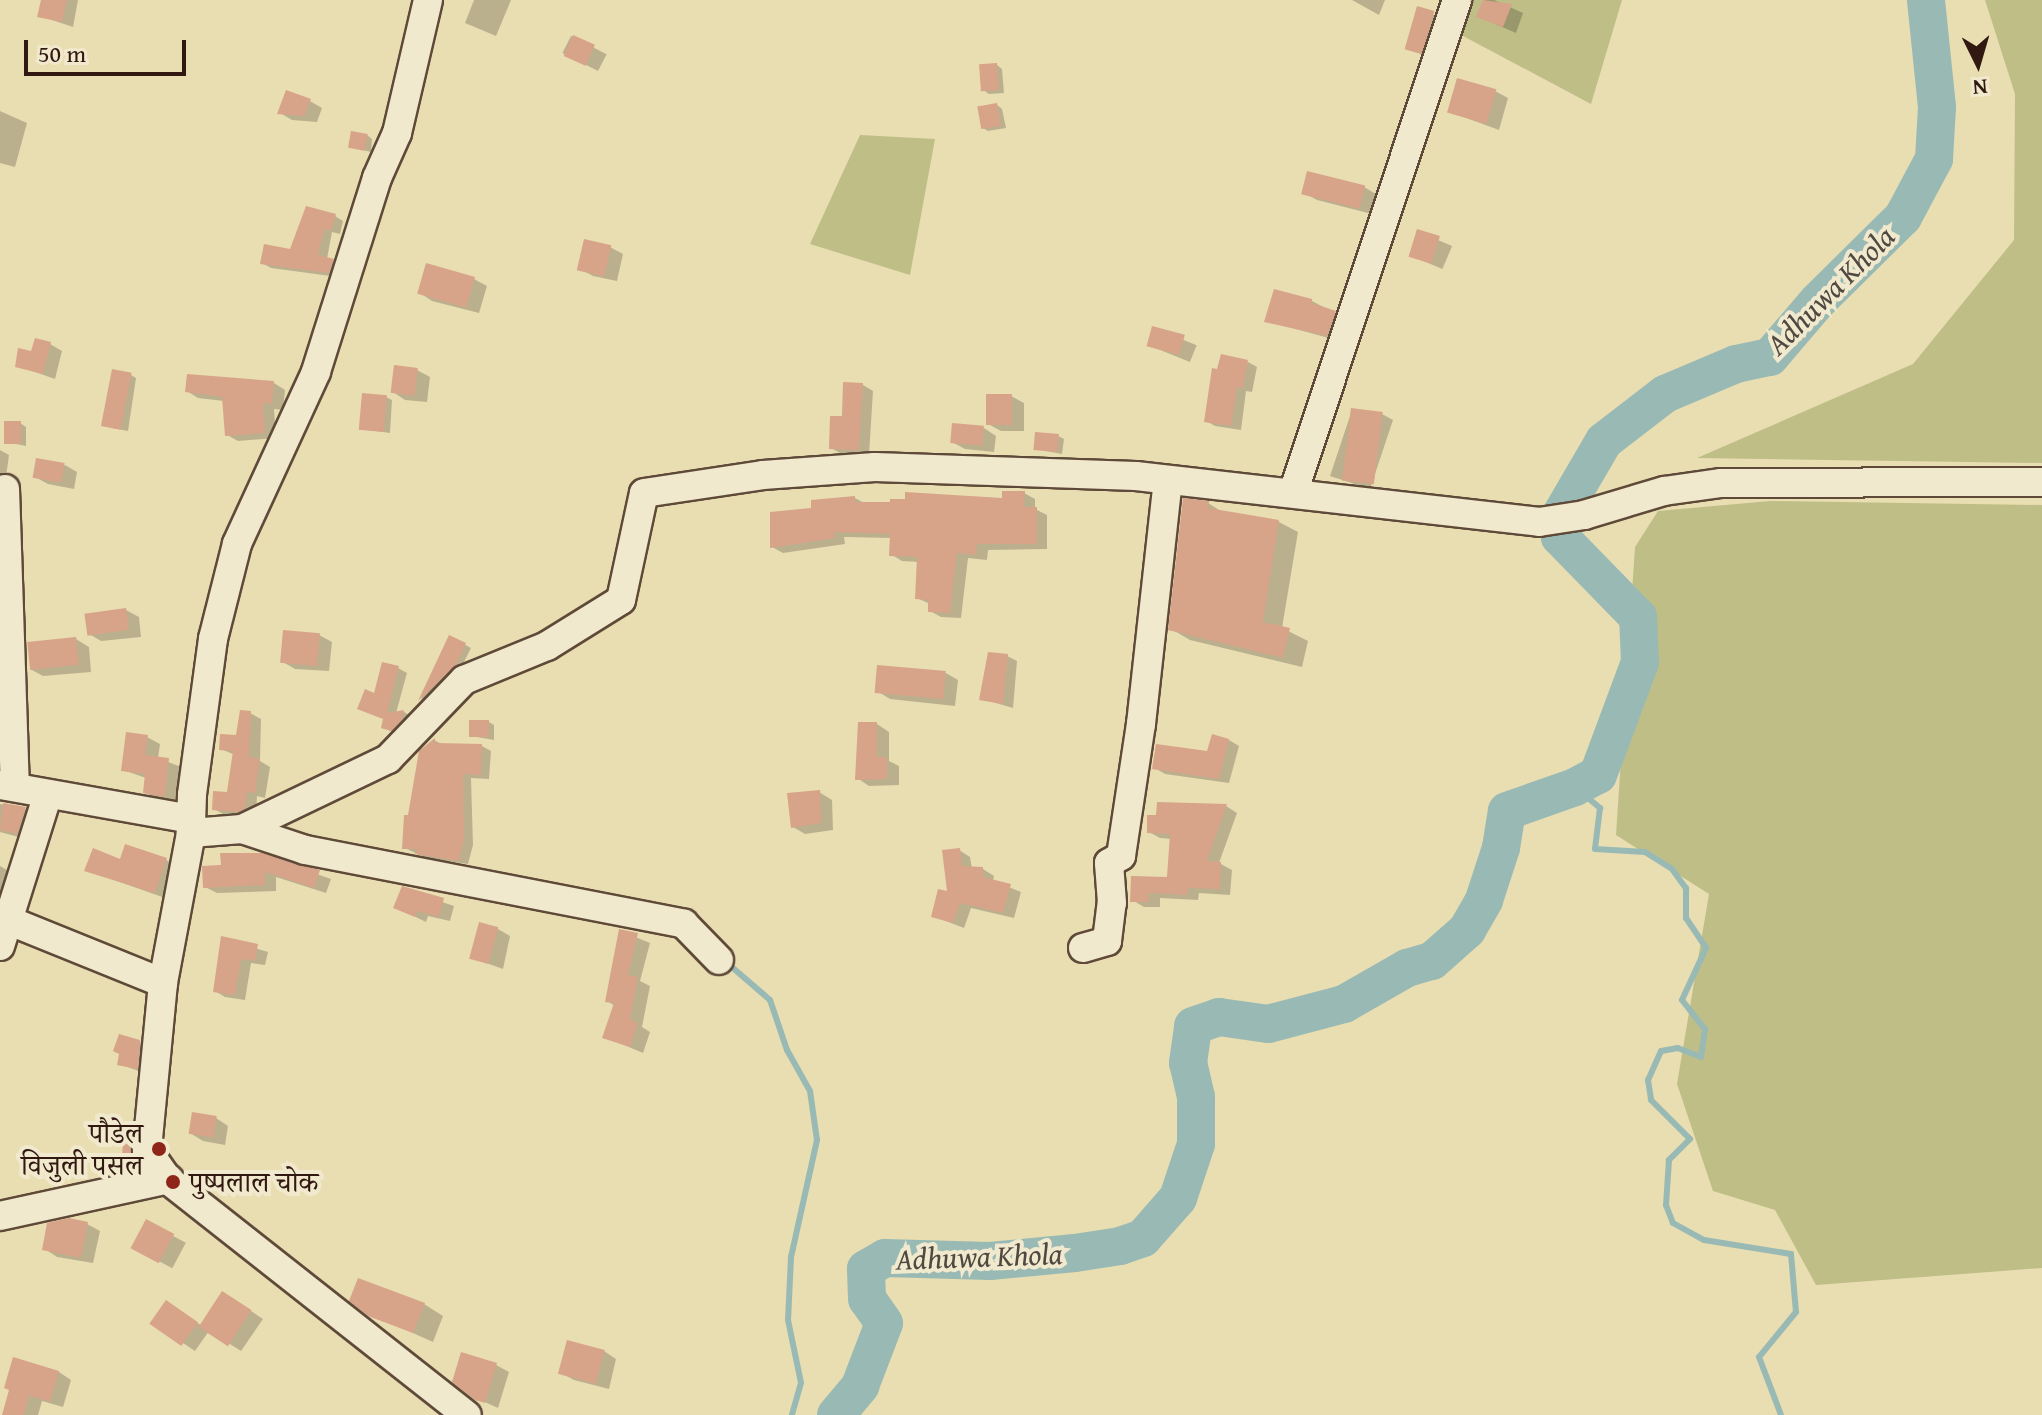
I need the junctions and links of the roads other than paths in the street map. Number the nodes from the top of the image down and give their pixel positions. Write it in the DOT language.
graph roads {
  1 [pos="428,0"];
  2 [pos="1457,0"];
  3 [pos="1168,480"];
  4 [pos="2042,482"];
  5 [pos="5,489"];
  6 [pos="1293,493"];
  7 [pos="8,786"];
  8 [pos="48,794"];
  9 [pos="190,826"];
  10 [pos="242,829"];
  11 [pos="3,928"];
  12 [pos="1083,948"];
  13 [pos="719,960"];
  14 [pos="163,983"];
  15 [pos="169,1179"];
  16 [pos="0,1216"];
  17 [pos="467,1415"];
  1 -- 9 [label="street"];
  2 -- 6 [label="street"];
  3 -- 6 [label="street"];
  3 -- 10 [label="street"];
  3 -- 12 [label="street"];
  4 -- 6 [label="street"];
  5 -- 7 [label="street"];
  7 -- 8 [label="street"];
  8 -- 9 [label="street"];
  8 -- 11 [label="street"];
  9 -- 10 [label="street"];
  9 -- 14 [label="street"];
  10 -- 13 [label="street"];
  11 -- 14 [label="street"];
  14 -- 15 [label="street"];
  15 -- 16 [label="street"];
  15 -- 17 [label="street"];
}
